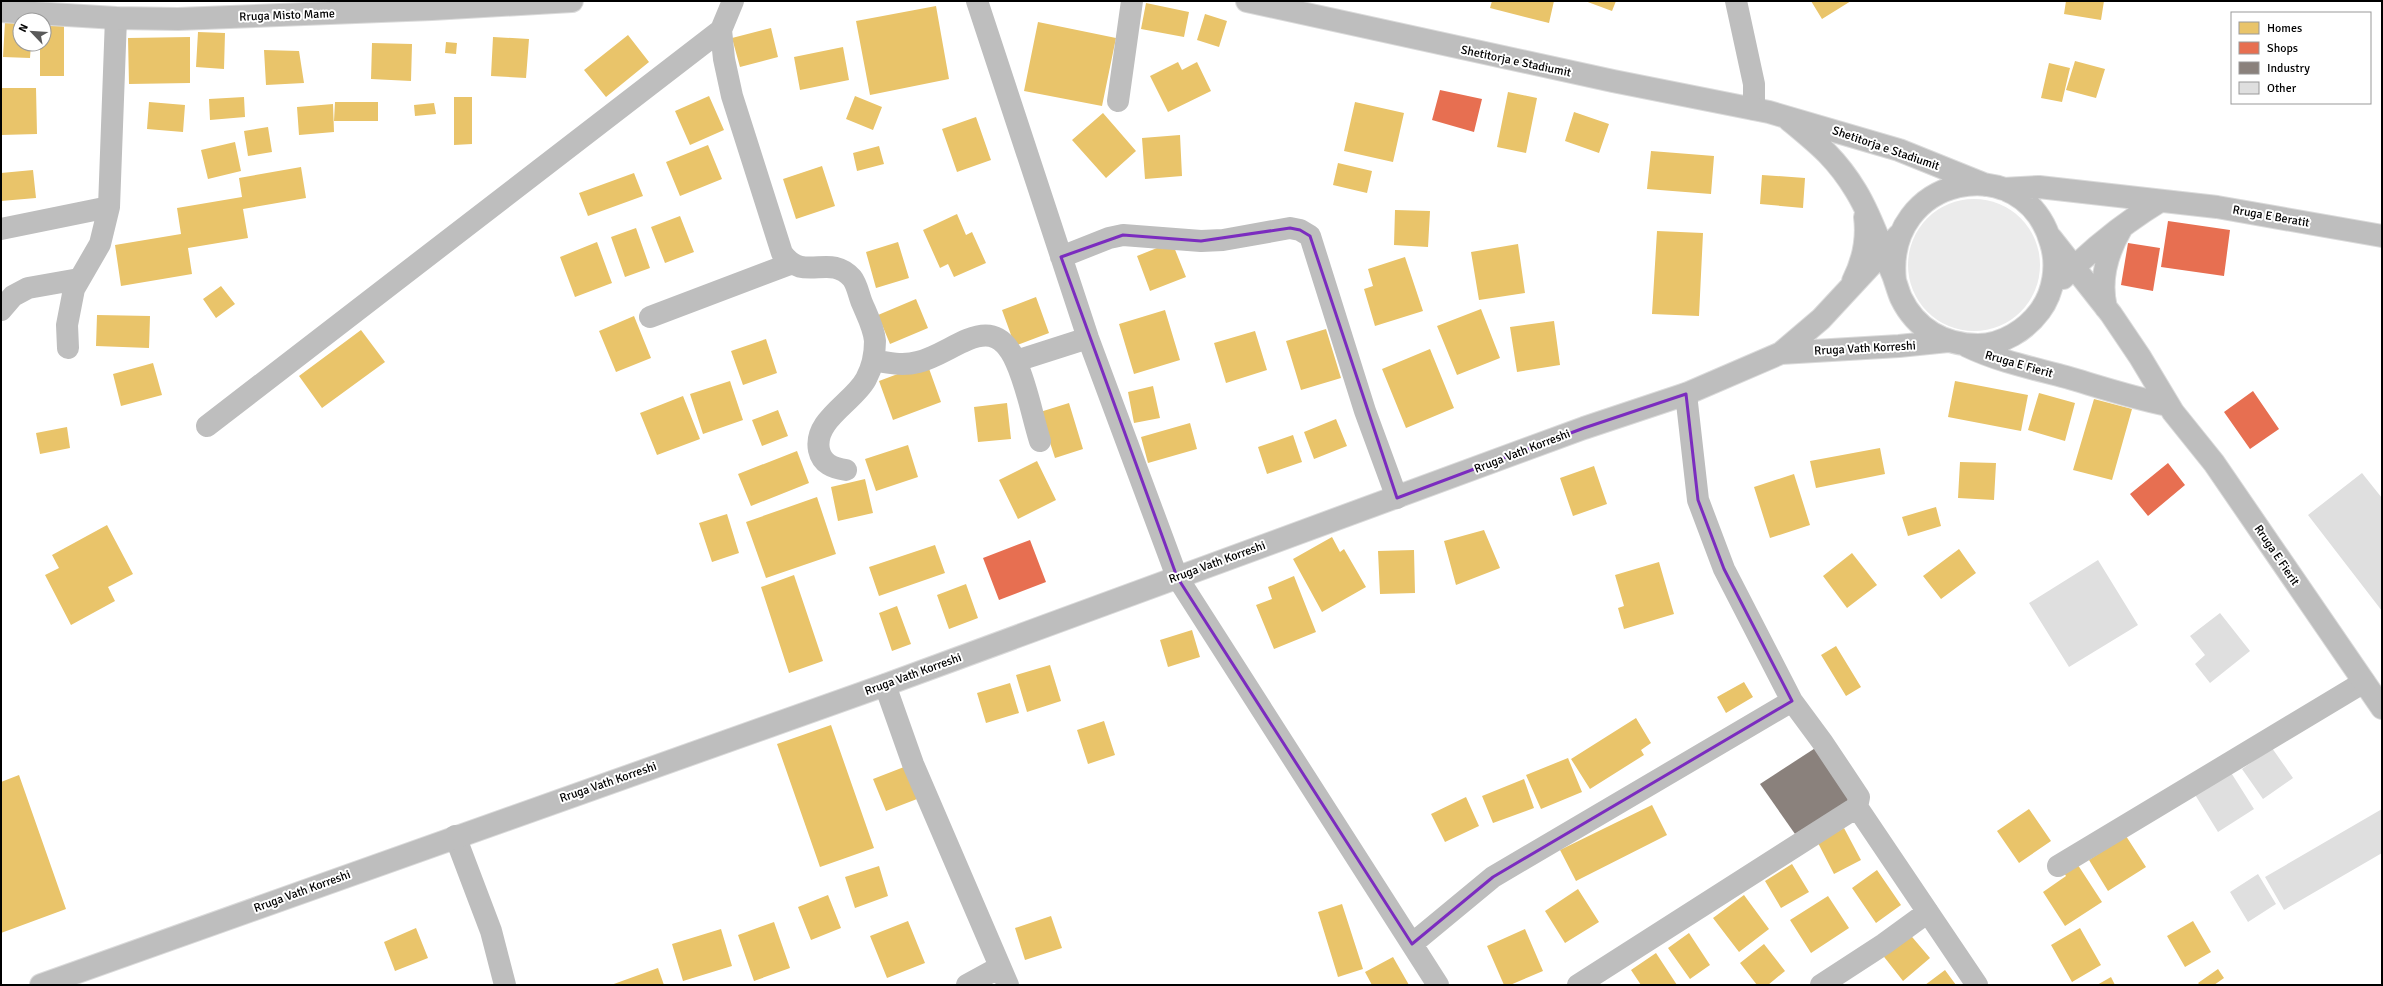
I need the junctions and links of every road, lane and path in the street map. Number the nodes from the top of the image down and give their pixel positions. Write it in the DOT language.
graph roads {
  1 [pos="572,1"];
  2 [pos="733,1"];
  3 [pos="977,1"];
  4 [pos="1132,1"];
  5 [pos="1247,1"];
  6 [pos="1736,1"];
  7 [pos="1,11"];
  8 [pos="116,18"];
  9 [pos="721,30"];
  10 [pos="1118,101"];
  11 [pos="1754,109"];
  12 [pos="1785,118"];
  13 [pos="1994,187"];
  14 [pos="1858,193"];
  15 [pos="2160,201"];
  16 [pos="109,207"];
  17 [pos="2125,223"];
  18 [pos="1,229"];
  19 [pos="1899,235"];
  20 [pos="2049,235"];
  21 [pos="2382,236"];
  22 [pos="1884,253"];
  23 [pos="1061,257"];
  24 [pos="790,264"];
  25 [pos="2074,267"];
  26 [pos="79,279"];
  27 [pos="1895,281"];
  28 [pos="1846,293"];
  29 [pos="2049,294"];
  30 [pos="2106,308"];
  31 [pos="1,310"];
  32 [pos="650,317"];
  33 [pos="1088,338"];
  34 [pos="1956,343"];
  35 [pos="68,348"];
  36 [pos="1781,353"];
  37 [pos="873,360"];
  38 [pos="1016,361"];
  39 [pos="1686,394"];
  40 [pos="2168,405"];
  41 [pos="207,426"];
  42 [pos="1040,441"];
  43 [pos="846,470"];
  44 [pos="1397,498"];
  45 [pos="1177,577"];
  46 [pos="2364,682"];
  47 [pos="885,685"];
  48 [pos="1792,701"];
  49 [pos="2382,708"];
  50 [pos="1857,807"];
  51 [pos="455,836"];
  52 [pos="2058,866"];
  53 [pos="1928,912"];
  54 [pos="1412,944"];
  55 [pos="1004,976"];
  56 [pos="501,983"];
  57 [pos="41,985"];
  58 [pos="967,985"];
  59 [pos="1438,985"];
  60 [pos="1578,985"];
  61 [pos="1821,985"];
  62 [pos="1977,985"];
  1 -- 8 [label="street, Rruga Misto Mame"];
  2 -- 9 [label="street"];
  3 -- 23 [label="street"];
  4 -- 10 [label="street"];
  5 -- 11 [label="street, Shetitorja e Stadiumit"];
  6 -- 11 [label="street"];
  7 -- 8 [label="street, Rruga Misto Mame"];
  8 -- 16 [label="street"];
  9 -- 24 [label="street"];
  9 -- 41 [label="street"];
  11 -- 12 [label="street, Shetitorja e Stadiumit"];
  12 -- 13 [label="street, Shetitorja e Stadiumit"];
  12 -- 14 [label="street, Shetitorja e Stadiumit"];
  13 -- 15 [label="street, Rruga E Beratit"];
  13 -- 19 [label="street, Rruga E Beratit"];
  13 -- 20 [label="street, Shetitorja e Stadiumit"];
  14 -- 22 [label="street, Shetitorja e Stadiumit"];
  14 -- 28 [label="street"];
  15 -- 17 [label="street"];
  15 -- 21 [label="street, Rruga E Beratit"];
  16 -- 18 [label="street"];
  16 -- 26 [label="street"];
  17 -- 25 [label="street"];
  17 -- 30 [label="street"];
  19 -- 22 [label="street, Rruga Vath Korreshi"];
  19 -- 27 [label="street"];
  20 -- 25 [label="street, Rruga E Fierit"];
  20 -- 29 [label="street"];
  22 -- 27 [label="street, Shetitorja e Stadiumit"];
  22 -- 28 [label="street, Rruga Vath Korreshi"];
  23 -- 33 [label="street"];
  23 -- 44 [label="street"];
  24 -- 32 [label="street"];
  24 -- 37 [label="street"];
  25 -- 29 [label="street"];
  25 -- 30 [label="street, Rruga E Fierit"];
  26 -- 31 [label="street"];
  26 -- 35 [label="street"];
  27 -- 34 [label="street, Rruga E Fierit"];
  28 -- 36 [label="street, Rruga Vath Korreshi"];
  29 -- 34 [label="street, Rruga Vath Korreshi"];
  30 -- 40 [label="street, Rruga E Fierit"];
  33 -- 38 [label="street"];
  33 -- 45 [label="street"];
  34 -- 36 [label="street, Rruga Vath Korreshi"];
  34 -- 40 [label="street, Rruga E Fierit"];
  36 -- 39 [label="street, Rruga Vath Korreshi"];
  37 -- 38 [label="street"];
  37 -- 43 [label="street"];
  38 -- 42 [label="street"];
  39 -- 44 [label="street, Rruga Vath Korreshi"];
  39 -- 48 [label="street"];
  40 -- 46 [label="street, Rruga E Fierit"];
  44 -- 45 [label="street, Rruga Vath Korreshi"];
  45 -- 47 [label="street, Rruga Vath Korreshi"];
  45 -- 54 [label="street"];
  46 -- 49 [label="street, Rruga E Fierit"];
  46 -- 52 [label="street"];
  47 -- 51 [label="street, Rruga Vath Korreshi"];
  47 -- 55 [label="street"];
  48 -- 50 [label="street"];
  48 -- 54 [label="street"];
  50 -- 53 [label="street"];
  50 -- 60 [label="street"];
  51 -- 56 [label="street"];
  51 -- 57 [label="street, Rruga Vath Korreshi"];
  53 -- 61 [label="street"];
  53 -- 62 [label="street"];
  54 -- 59 [label="street"];
  55 -- 58 [label="street"];
}
